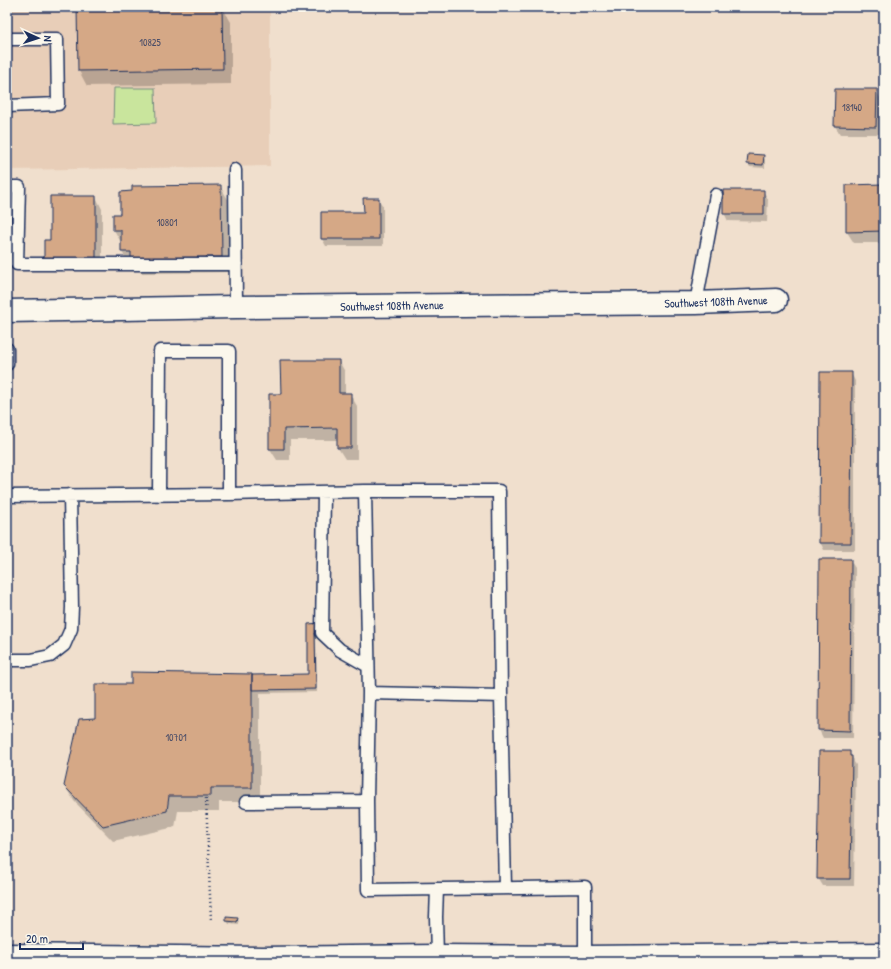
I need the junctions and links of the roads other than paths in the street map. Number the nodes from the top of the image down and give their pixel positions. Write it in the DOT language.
graph roads {
  1 [pos="7,38"];
  2 [pos="7,106"];
  3 [pos="235,170"];
  4 [pos="7,187"];
  5 [pos="716,195"];
  6 [pos="236,264"];
  7 [pos="776,300"];
  8 [pos="696,303"];
  9 [pos="236,307"];
  10 [pos="7,311"];
  11 [pos="7,349"];
  12 [pos="7,364"];
  13 [pos="324,492"];
  14 [pos="365,492"];
  15 [pos="229,494"];
  16 [pos="70,495"];
  17 [pos="160,495"];
  18 [pos="7,496"];
  19 [pos="7,660"];
  20 [pos="368,666"];
  21 [pos="369,693"];
  22 [pos="501,696"];
  23 [pos="367,801"];
  24 [pos="246,802"];
  25 [pos="504,888"];
  26 [pos="437,889"];
  27 [pos="884,954"];
  28 [pos="7,955"];
  29 [pos="437,956"];
  30 [pos="133,959"];
  31 [pos="262,960"];
  32 [pos="585,960"];
  1 -- 2 [label="lane"];
  3 -- 6 [label="lane"];
  4 -- 6 [label="lane"];
  5 -- 8 [label="lane"];
  6 -- 9 [label="lane"];
  7 -- 8 [label="street, Southwest 108th Avenue"];
  8 -- 9 [label="street, Southwest 108th Avenue"];
  9 -- 10 [label="street, Southwest 108th Avenue"];
  11 -- 12 [label="lane"];
  13 -- 14 [label="lane"];
  13 -- 15 [label="lane"];
  13 -- 20 [label="lane"];
  14 -- 20 [label="lane"];
  14 -- 22 [label="lane"];
  15 -- 17 [label="lane"];
  15 -- 17 [label="lane"];
  16 -- 17 [label="lane"];
  16 -- 18 [label="lane"];
  16 -- 19 [label="lane"];
  20 -- 21 [label="lane"];
  21 -- 22 [label="lane"];
  21 -- 23 [label="lane"];
  22 -- 25 [label="lane"];
  23 -- 24 [label="lane"];
  23 -- 26 [label="lane"];
  25 -- 26 [label="lane"];
  25 -- 32 [label="lane"];
  26 -- 29 [label="lane"];
  27 -- 32 [label="street"];
  28 -- 30 [label="street"];
  29 -- 31 [label="street"];
  29 -- 32 [label="street"];
  30 -- 31 [label="street"];
}
